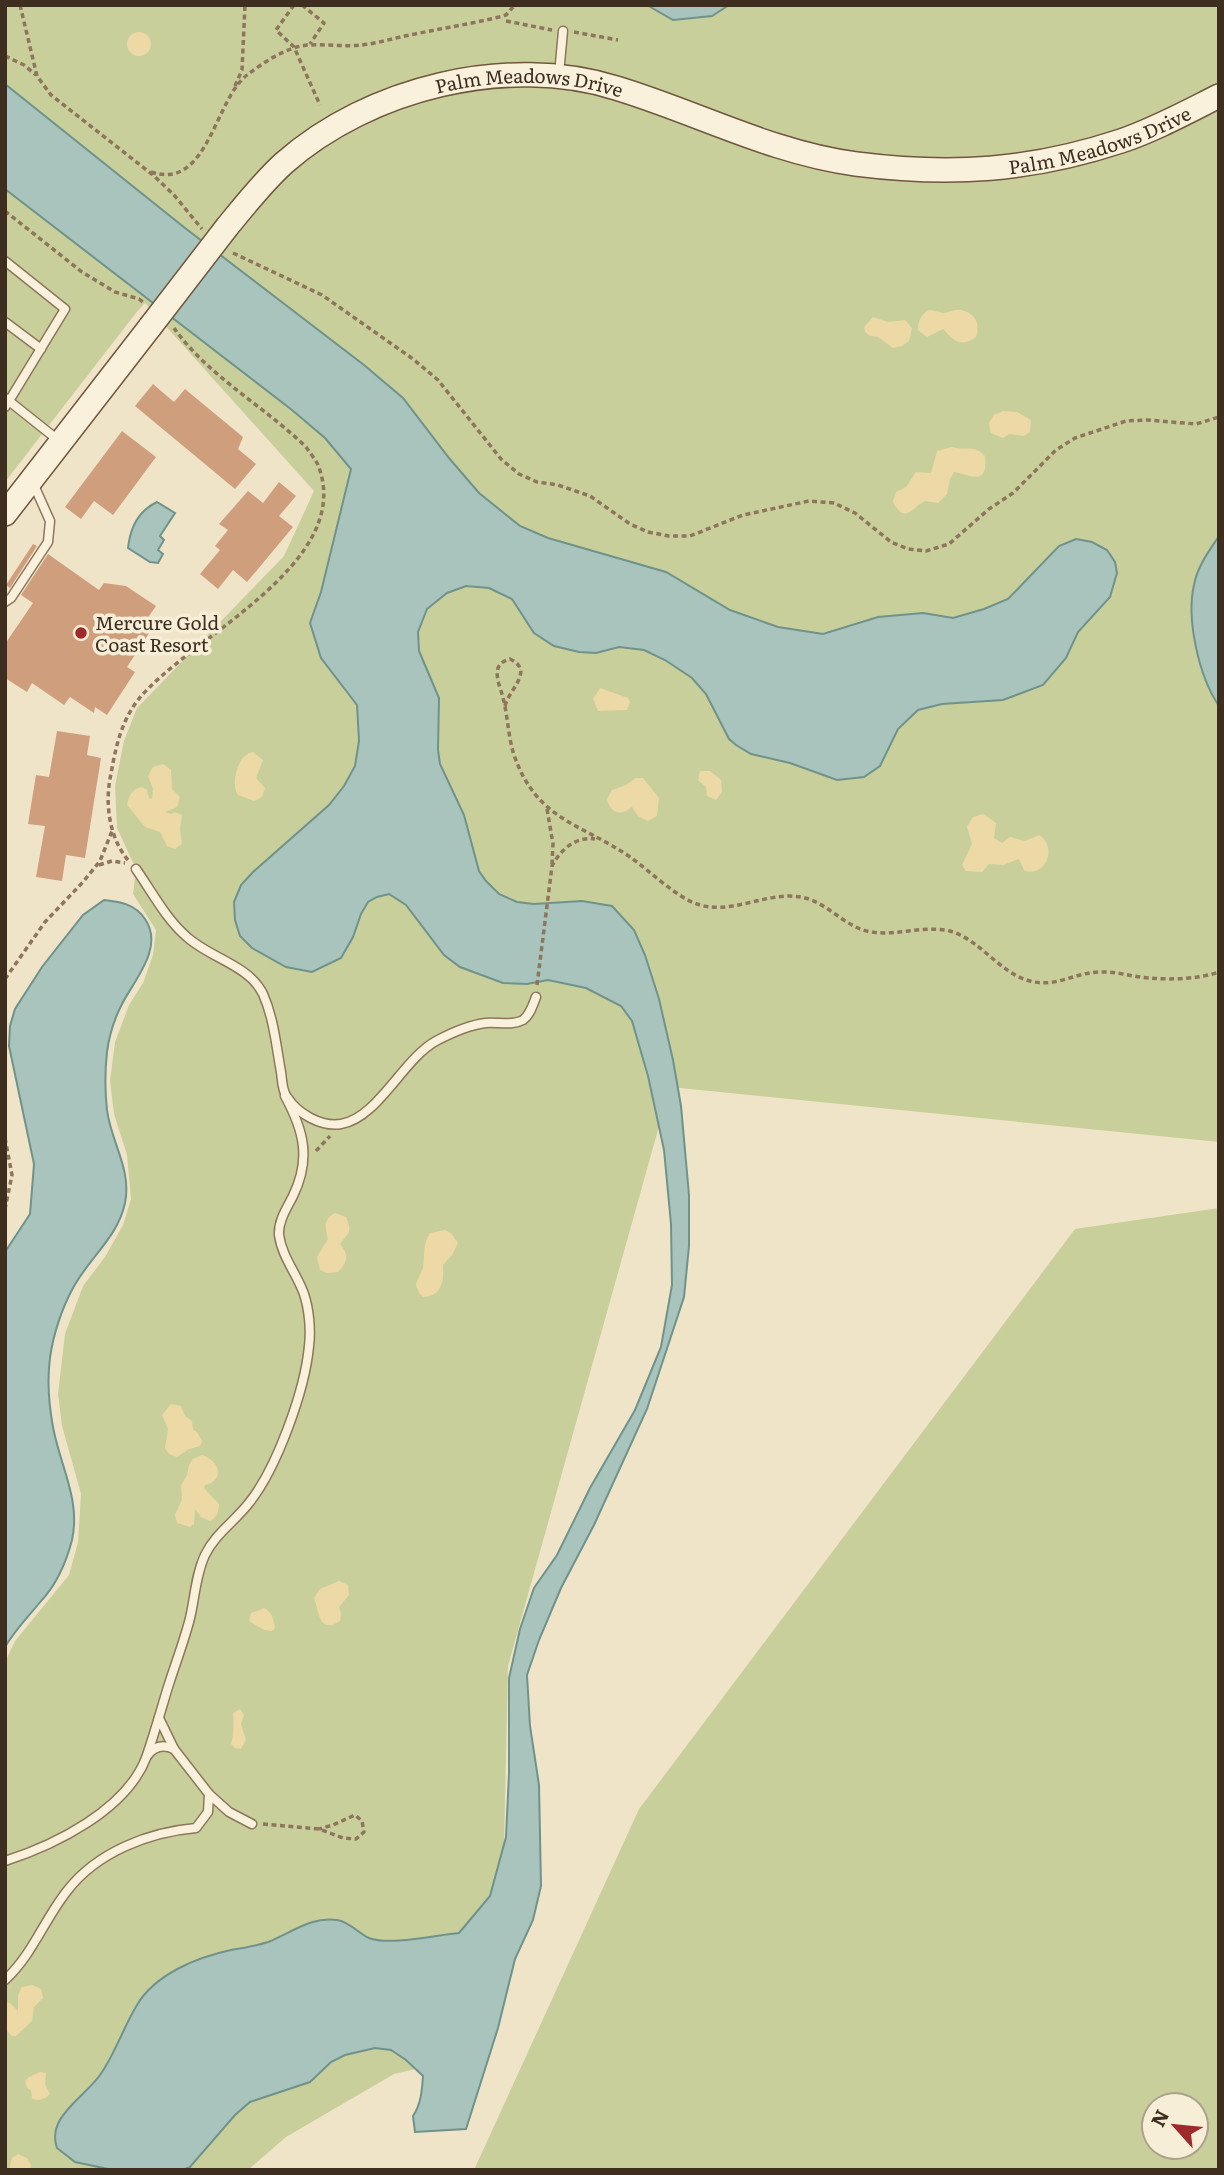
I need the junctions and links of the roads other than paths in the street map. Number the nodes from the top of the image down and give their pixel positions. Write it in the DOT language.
graph roads {
  1 [pos="563,31"];
  2 [pos="559,77"];
  3 [pos="1219,96"];
  4 [pos="5,261"];
  5 [pos="5,323"];
  6 [pos="41,349"];
  7 [pos="6,402"];
  8 [pos="60,442"];
  9 [pos="31,480"];
  10 [pos="5,514"];
  11 [pos="5,602"];
  12 [pos="136,869"];
  13 [pos="536,997"];
  14 [pos="285,1096"];
  15 [pos="159,1718"];
  16 [pos="174,1749"];
  17 [pos="146,1758"];
  18 [pos="209,1794"];
  19 [pos="252,1824"];
  20 [pos="5,1861"];
  21 [pos="5,1980"];
  1 -- 2 [label="lane"];
  2 -- 3 [label="street, Palm Meadows Drive"];
  2 -- 8 [label="street, Palm Meadows Drive, bridge"];
  4 -- 6 [label="lane"];
  5 -- 6 [label="lane"];
  6 -- 7 [label="lane"];
  7 -- 8 [label="lane"];
  8 -- 9 [label="street, Palm Meadows Drive"];
  9 -- 10 [label="street, Palm Meadows Drive"];
  9 -- 11 [label="lane"];
  12 -- 14 [label="lane"];
  13 -- 14 [label="lane"];
  14 -- 15 [label="lane"];
  15 -- 16 [label="lane"];
  15 -- 17 [label="lane"];
  16 -- 17 [label="lane"];
  16 -- 18 [label="lane"];
  17 -- 20 [label="lane"];
  18 -- 19 [label="lane"];
  18 -- 21 [label="lane"];
}
